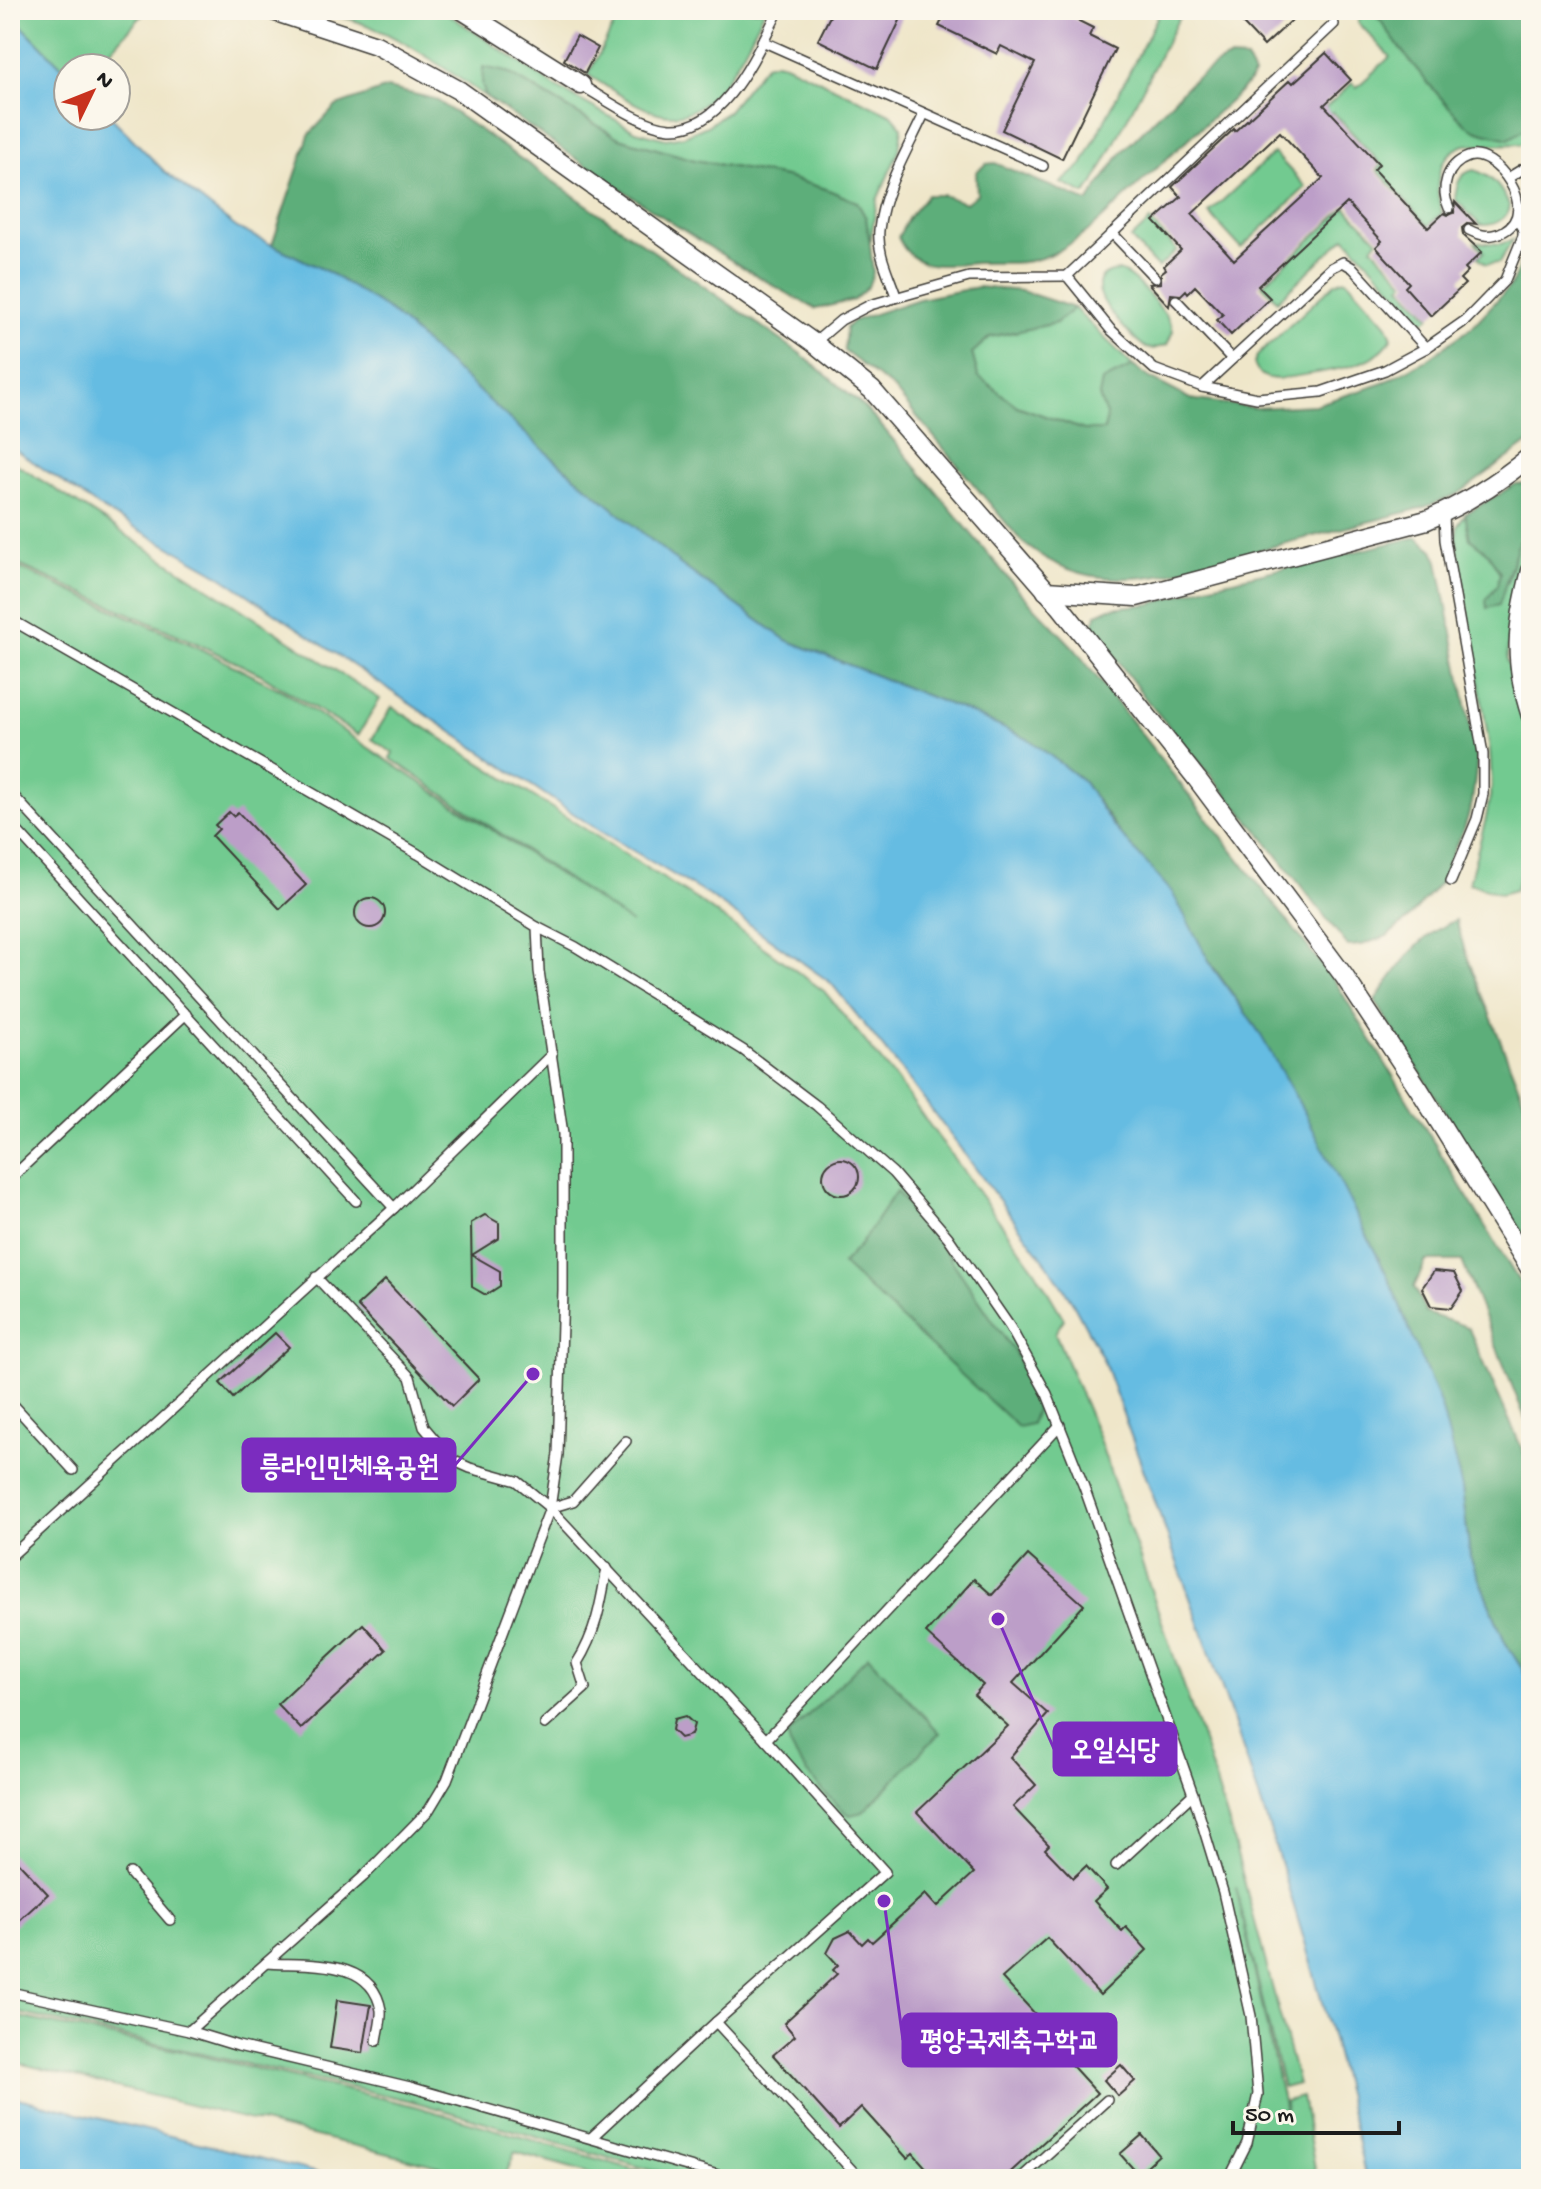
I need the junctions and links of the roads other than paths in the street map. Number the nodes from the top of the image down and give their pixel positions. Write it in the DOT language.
graph roads {
  1 [pos="270,10"];
  2 [pos="462,10"];
  3 [pos="779,10"];
  4 [pos="1334,24"];
  5 [pos="762,41"];
  6 [pos="581,85"];
  7 [pos="924,114"];
  8 [pos="1531,164"];
  9 [pos="1043,166"];
  10 [pos="1508,178"];
  11 [pos="1449,208"];
  12 [pos="1517,220"];
  13 [pos="1469,230"];
  14 [pos="1112,233"];
  15 [pos="1067,276"];
  16 [pos="1155,278"];
  17 [pos="896,296"];
  18 [pos="1176,300"];
  19 [pos="814,343"];
  20 [pos="1426,348"];
  21 [pos="1232,359"];
  22 [pos="1202,387"];
  23 [pos="1531,456"];
  24 [pos="1444,513"];
  25 [pos="1531,571"];
  26 [pos="1046,591"];
  27 [pos="10,619"];
  28 [pos="1531,716"];
  29 [pos="10,792"];
  30 [pos="10,823"];
  31 [pos="1451,881"];
  32 [pos="1531,905"];
  33 [pos="537,927"];
  34 [pos="1531,930"];
  35 [pos="186,1014"];
  36 [pos="552,1054"];
  37 [pos="10,1179"];
  38 [pos="356,1201"];
  39 [pos="394,1208"];
  40 [pos="1531,1270"];
  41 [pos="316,1277"];
  42 [pos="10,1401"];
  43 [pos="1060,1425"];
  44 [pos="626,1441"];
  45 [pos="73,1470"];
  46 [pos="550,1508"];
  47 [pos="10,1557"];
  48 [pos="607,1568"];
  49 [pos="545,1724"];
  50 [pos="766,1740"];
  51 [pos="1193,1794"];
  52 [pos="1116,1865"];
  53 [pos="130,1873"];
  54 [pos="170,1920"];
  55 [pos="266,1963"];
  56 [pos="10,1992"];
  57 [pos="716,2022"];
  58 [pos="189,2031"];
  59 [pos="377,2041"];
  60 [pos="1107,2100"];
  61 [pos="592,2137"];
  62 [pos="732,2179"];
  63 [pos="860,2179"];
  64 [pos="1020,2179"];
  65 [pos="1229,2179"];
  1 -- 19 [label="street"];
  2 -- 6 [label="street"];
  3 -- 5 [label="lane"];
  4 -- 14 [label="lane"];
  5 -- 6 [label="lane"];
  5 -- 7 [label="lane"];
  7 -- 9 [label="lane"];
  7 -- 17 [label="lane"];
  8 -- 10 [label="lane"];
  10 -- 11 [label="lane"];
  10 -- 12 [label="lane"];
  12 -- 13 [label="lane"];
  12 -- 20 [label="lane"];
  14 -- 15 [label="lane"];
  14 -- 16 [label="lane"];
  15 -- 17 [label="lane"];
  15 -- 22 [label="lane"];
  17 -- 19 [label="lane"];
  18 -- 21 [label="lane"];
  19 -- 26 [label="street"];
  20 -- 21 [label="lane"];
  20 -- 22 [label="lane"];
  21 -- 22 [label="lane"];
  23 -- 24 [label="street"];
  24 -- 26 [label="street"];
  24 -- 31 [label="lane"];
  25 -- 28 [label="street"];
  26 -- 40 [label="street"];
  27 -- 33 [label="lane"];
  29 -- 39 [label="lane"];
  30 -- 35 [label="lane"];
  32 -- 34 [label="lane"];
  33 -- 36 [label="lane"];
  33 -- 43 [label="lane"];
  35 -- 37 [label="lane"];
  35 -- 38 [label="lane"];
  36 -- 39 [label="lane"];
  36 -- 46 [label="lane"];
  39 -- 41 [label="lane"];
  41 -- 46 [label="lane"];
  41 -- 47 [label="lane"];
  42 -- 45 [label="lane"];
  43 -- 50 [label="lane"];
  43 -- 51 [label="lane"];
  44 -- 46 [label="lane"];
  46 -- 48 [label="lane"];
  46 -- 55 [label="lane"];
  48 -- 49 [label="lane"];
  48 -- 50 [label="lane"];
  50 -- 57 [label="lane"];
  51 -- 52 [label="lane"];
  51 -- 65 [label="lane"];
  53 -- 54 [label="lane"];
  55 -- 58 [label="lane"];
  55 -- 59 [label="lane"];
  56 -- 58 [label="lane"];
  57 -- 61 [label="lane"];
  57 -- 63 [label="lane"];
  58 -- 61 [label="lane"];
  60 -- 64 [label="lane"];
  61 -- 62 [label="lane"];
}
